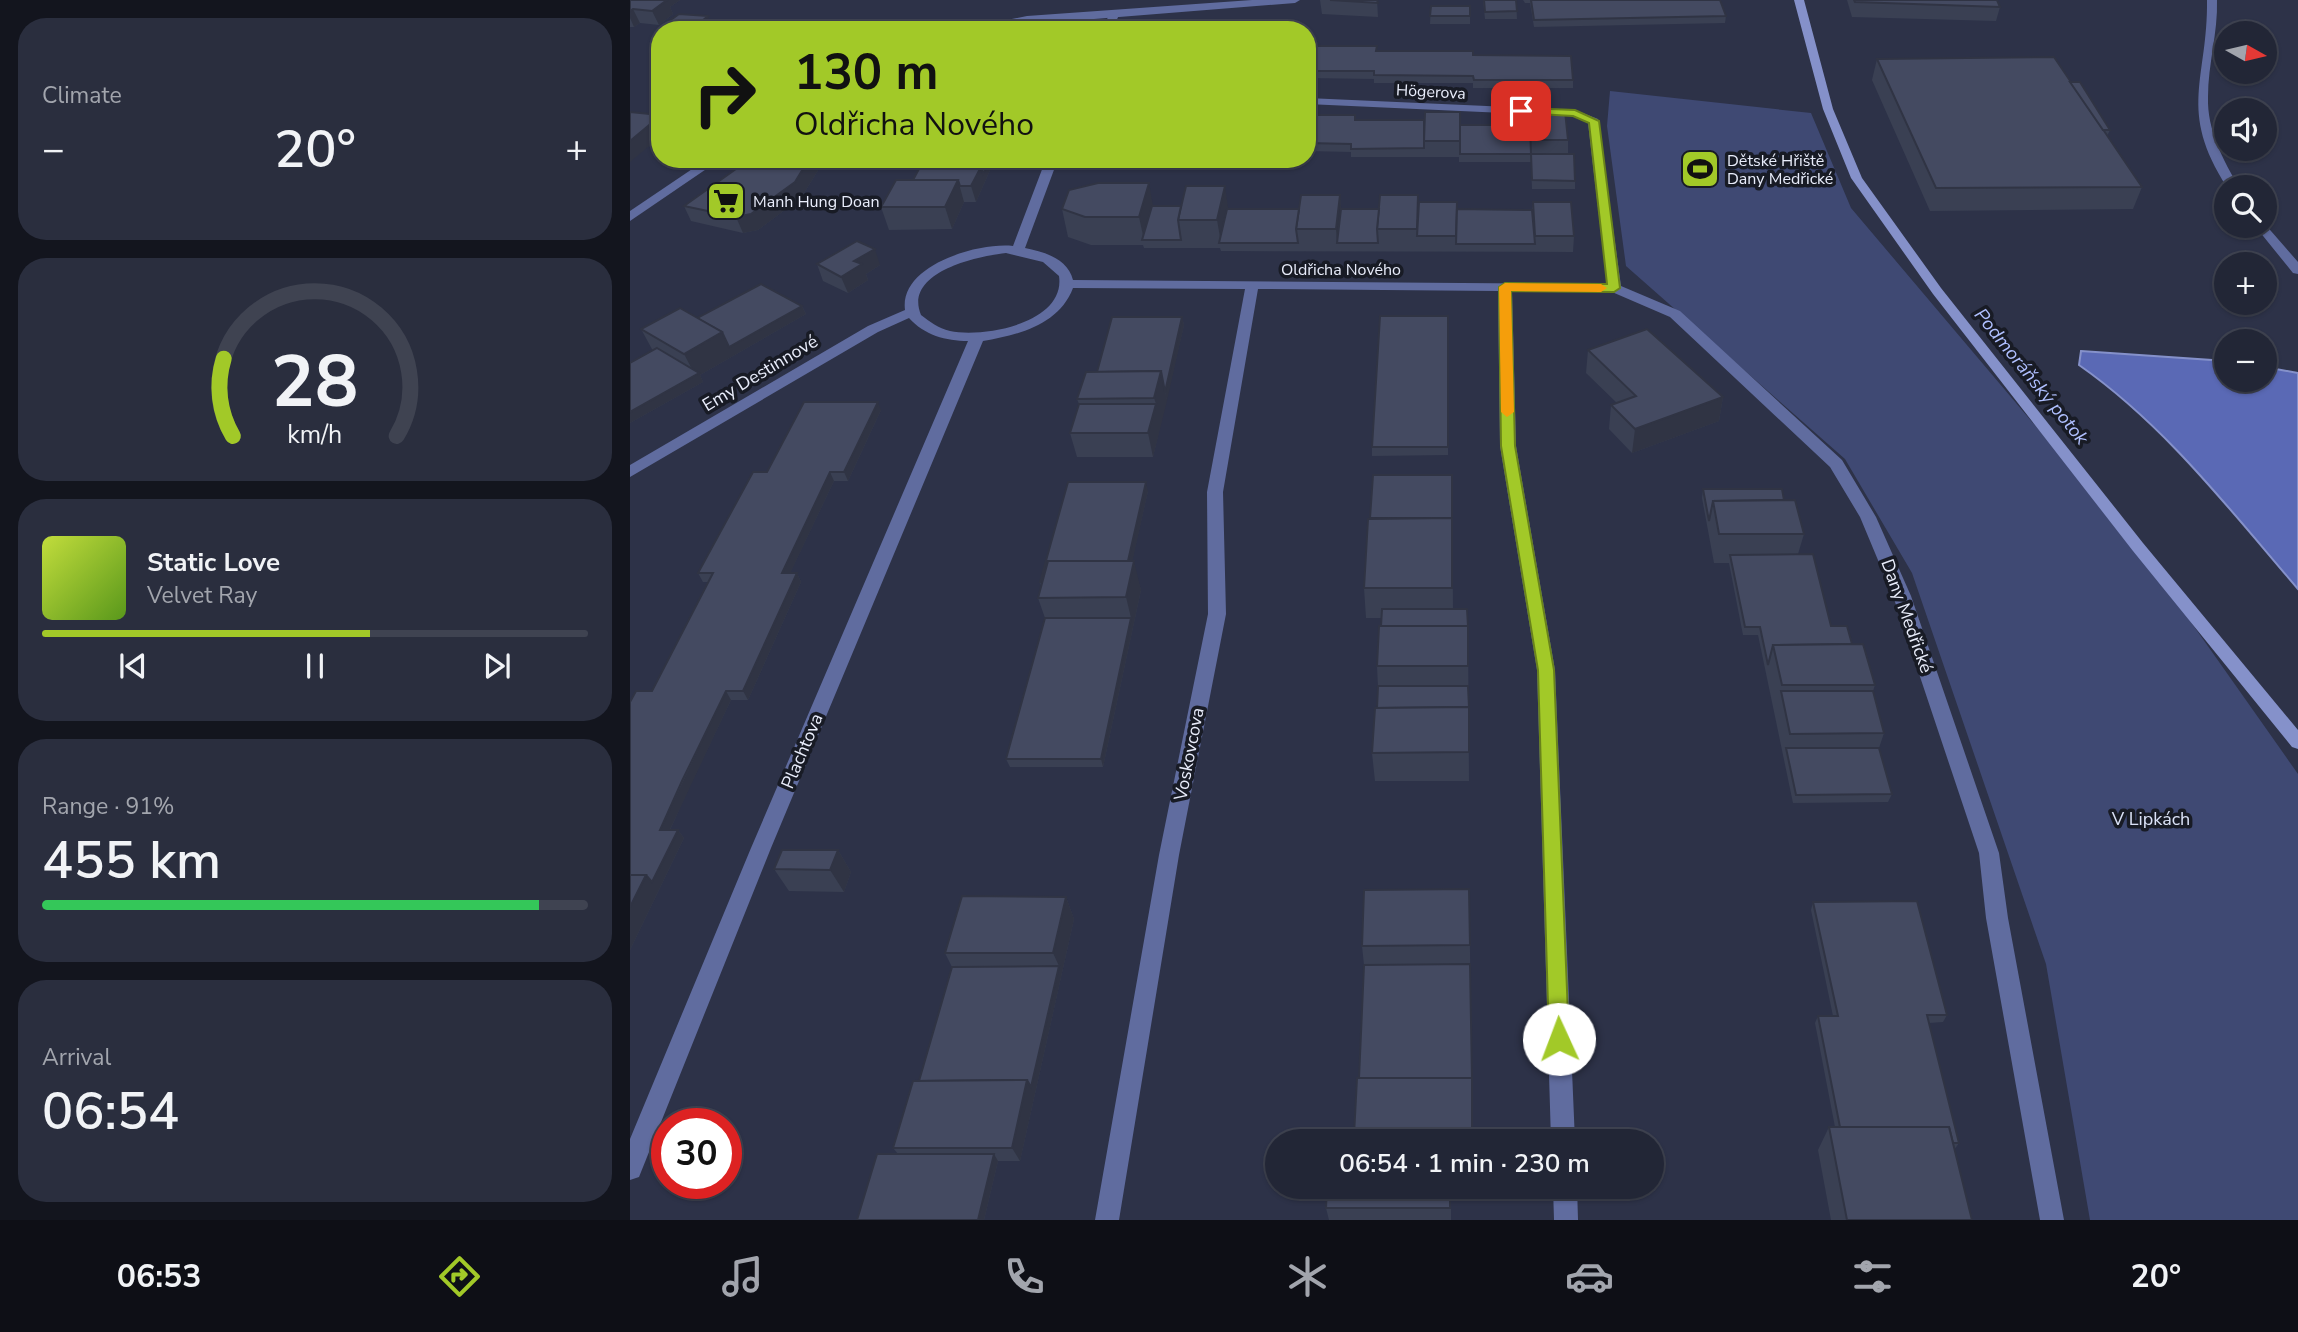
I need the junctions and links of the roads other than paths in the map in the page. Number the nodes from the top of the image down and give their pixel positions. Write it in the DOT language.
graph roads {
  1 [pos="1296,0"];
  2 [pos="2212,0"];
  3 [pos="1114,15"];
  4 [pos="1015,21"];
  5 [pos="1111,21"];
  6 [pos="1316,101"];
  7 [pos="702,168"];
  8 [pos="1049,168"];
  9 [pos="2227,175"];
  10 [pos="630,217"];
  11 [pos="2271,238"];
  12 [pos="1018,250"];
  13 [pos="2298,270"];
  14 [pos="1068,284"];
  15 [pos="1252,286"];
  16 [pos="1505,287"];
  17 [pos="1614,288"];
  18 [pos="912,312"];
  19 [pos="977,337"];
  20 [pos="630,472"];
  21 [pos="1563,1129"];
  22 [pos="630,1168"];
  23 [pos="1565,1199"];
  24 [pos="1107,1220"];
  25 [pos="1566,1220"];
  26 [pos="2052,1220"];
  1 -- 3 [label="street"];
  2 -- 9 [label="street"];
  3 -- 4 [label="street"];
  3 -- 5 [label="street"];
  6 -- 17 [label="street, Högerova"];
  7 -- 10 [label="street"];
  8 -- 12 [label="street"];
  11 -- 13 [label="street"];
  12 -- 14 [label="street"];
  12 -- 18 [label="street"];
  14 -- 15 [label="street, Oldřicha Nového"];
  14 -- 19 [label="street"];
  15 -- 16 [label="street, Oldřicha Nového"];
  15 -- 24 [label="street, Voskovcova"];
  16 -- 17 [label="street, Oldřicha Nového"];
  16 -- 21 [label="street"];
  17 -- 26 [label="street, Dany Medřické"];
  18 -- 19 [label="street"];
  18 -- 20 [label="street, Emy Destinnové"];
  19 -- 22 [label="street, Plachtova"];
  23 -- 25 [label="street"];
}
